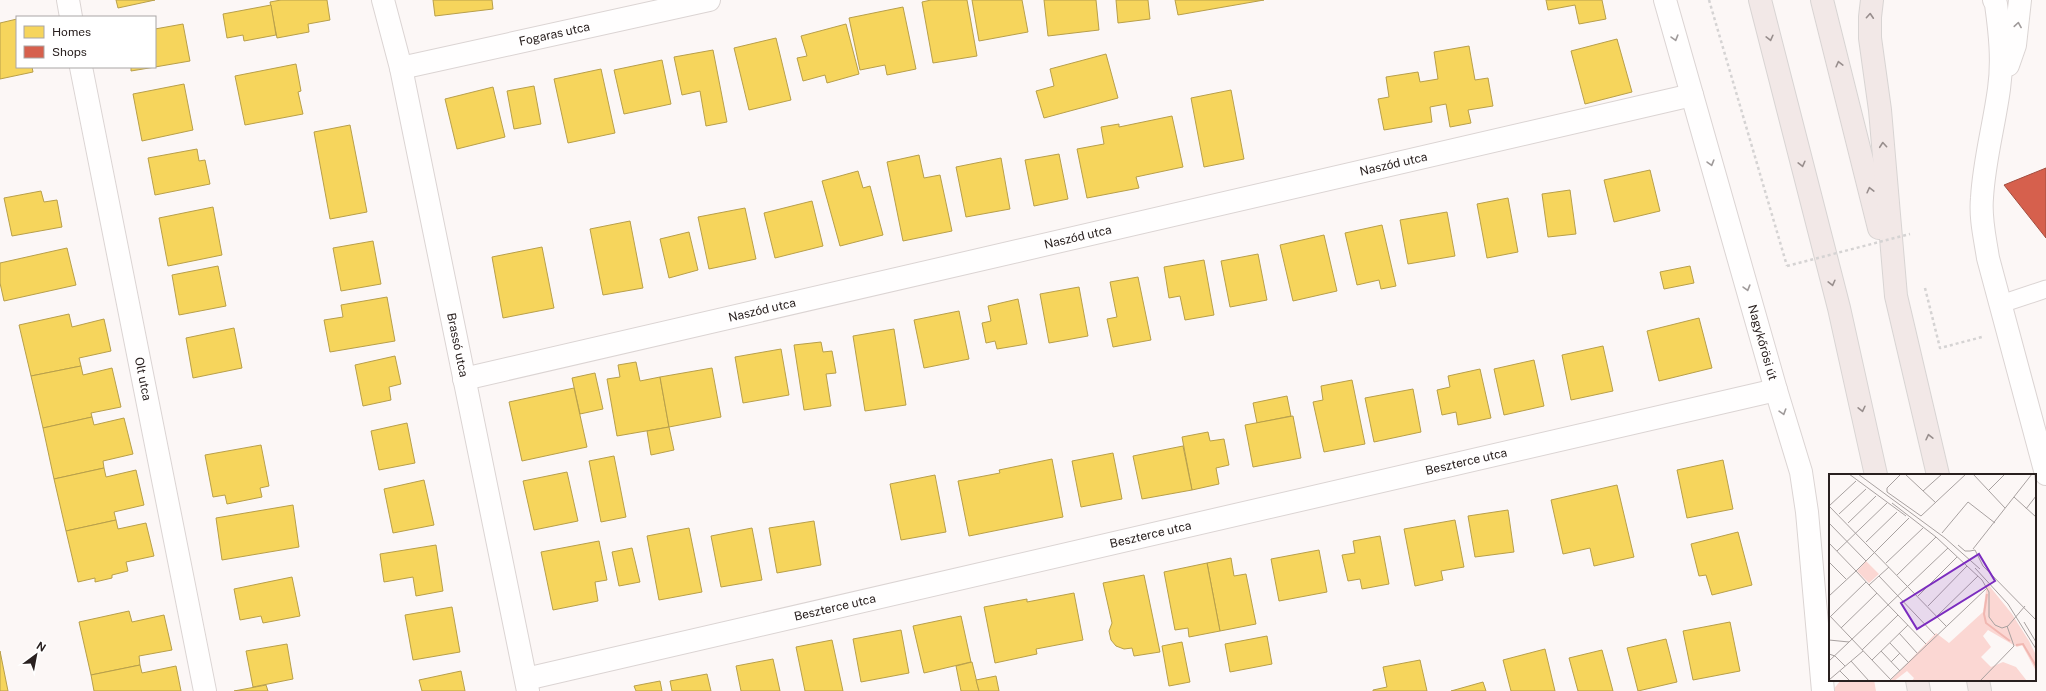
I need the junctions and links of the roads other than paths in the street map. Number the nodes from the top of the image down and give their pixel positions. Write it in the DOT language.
graph roads {
  1 [pos="68,0"];
  2 [pos="384,0"];
  3 [pos="709,0"];
  4 [pos="1665,0"];
  5 [pos="1760,0"];
  6 [pos="1822,0"];
  7 [pos="1872,0"];
  8 [pos="1994,0"];
  9 [pos="2020,0"];
  10 [pos="71,16"];
  11 [pos="81,68"];
  12 [pos="401,68"];
  13 [pos="1999,89"];
  14 [pos="1692,95"];
  15 [pos="2046,289"];
  16 [pos="1896,296"];
  17 [pos="2001,304"];
  18 [pos="464,379"];
  19 [pos="1776,390"];
  20 [pos="1876,474"];
  21 [pos="1938,474"];
  22 [pos="2046,474"];
  23 [pos="1917,681"];
  24 [pos="1978,681"];
  25 [pos="527,685"];
  26 [pos="205,691"];
  27 [pos="1823,691"];
  28 [pos="1919,691"];
  29 [pos="1980,691"];
  1 -- 10 [label="street"];
  2 -- 12 [label="street, Brassó utca"];
  3 -- 12 [label="street, Fogaras utca"];
  4 -- 14 [label="street, Nagykőrösi út, one-way"];
  5 -- 20 [label="main road, one-way"];
  16 -- 6 [label="main road, one-way"];
  16 -- 7 [label="main road, one-way"];
  8 -- 13 [label="street"];
  13 -- 9 [label="street, one-way"];
  11 -- 26 [label="street, Olt utca"];
  12 -- 18 [label="street, Brassó utca"];
  13 -- 17 [label="street"];
  14 -- 18 [label="street, Naszód utca"];
  14 -- 19 [label="street, Nagykőrösi út, one-way"];
  15 -- 17 [label="lane"];
  21 -- 16 [label="main road, one-way"];
  17 -- 22 [label="street"];
  18 -- 25 [label="street, Brassó utca"];
  19 -- 25 [label="street, Beszterce utca"];
  19 -- 27 [label="street, Nagykőrösi út, one-way"];
  23 -- 28 [label="main road"];
  24 -- 29 [label="main road"];
}
